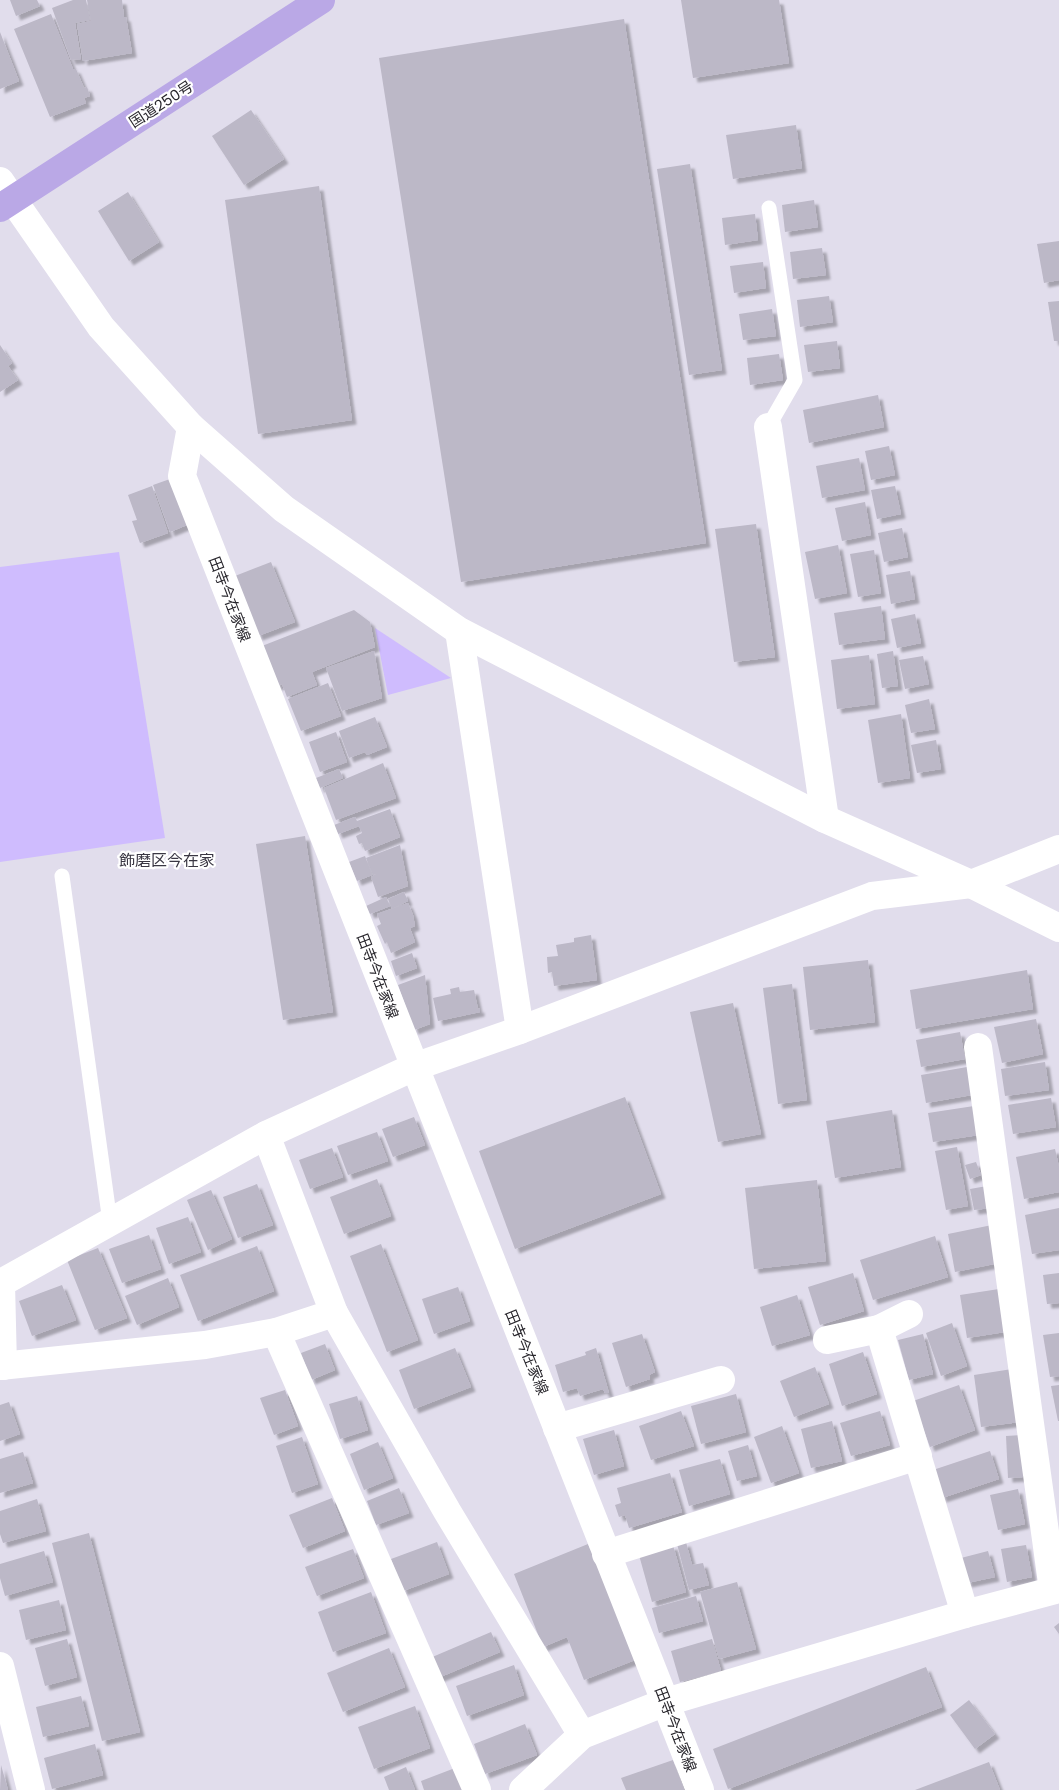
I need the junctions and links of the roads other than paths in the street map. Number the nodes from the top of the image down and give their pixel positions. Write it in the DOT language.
graph roads {
  1 [pos="321,0"];
  2 [pos="4,196"];
  3 [pos="769,208"];
  4 [pos="191,427"];
  5 [pos="768,427"];
  6 [pos="459,631"];
  7 [pos="825,819"];
  8 [pos="1059,849"];
  9 [pos="62,876"];
  10 [pos="971,884"];
  11 [pos="1059,928"];
  12 [pos="520,1030"];
  13 [pos="978,1047"];
  14 [pos="414,1068"];
  15 [pos="266,1135"];
  16 [pos="110,1222"];
  17 [pos="334,1313"];
  18 [pos="909,1314"];
  19 [pos="879,1329"];
  20 [pos="276,1332"];
  21 [pos="827,1340"];
  22 [pos="2,1366"];
  23 [pos="721,1380"];
  24 [pos="557,1428"];
  25 [pos="918,1456"];
  26 [pos="606,1554"];
  27 [pos="1056,1590"];
  28 [pos="966,1614"];
  29 [pos="0,1666"];
  30 [pos="666,1702"];
  31 [pos="582,1736"];
  32 [pos="31,1790"];
  33 [pos="477,1790"];
  34 [pos="523,1790"];
  35 [pos="700,1790"];
  1 -- 2 [label="highway, 国道250号"];
  2 -- 4 [label="street"];
  3 -- 5 [label="lane"];
  4 -- 6 [label="street"];
  4 -- 14 [label="street, 田寺今在家線"];
  5 -- 7 [label="street"];
  6 -- 7 [label="street"];
  6 -- 12 [label="street"];
  7 -- 10 [label="street"];
  8 -- 10 [label="street"];
  9 -- 16 [label="lane"];
  10 -- 11 [label="street"];
  10 -- 12 [label="street"];
  12 -- 14 [label="street"];
  13 -- 27 [label="street"];
  14 -- 15 [label="street"];
  14 -- 24 [label="street, 田寺今在家線"];
  15 -- 16 [label="street"];
  15 -- 17 [label="street"];
  16 -- 22 [label="street"];
  17 -- 20 [label="street"];
  17 -- 31 [label="street"];
  18 -- 19 [label="street"];
  19 -- 21 [label="street"];
  19 -- 25 [label="street"];
  20 -- 22 [label="street"];
  20 -- 33 [label="street"];
  23 -- 24 [label="street"];
  24 -- 26 [label="street, 田寺今在家線"];
  25 -- 26 [label="street"];
  25 -- 28 [label="street"];
  26 -- 30 [label="street, 田寺今在家線"];
  27 -- 28 [label="street"];
  28 -- 30 [label="street"];
  29 -- 32 [label="street"];
  30 -- 31 [label="street"];
  30 -- 35 [label="street, 田寺今在家線"];
  31 -- 34 [label="street"];
}
